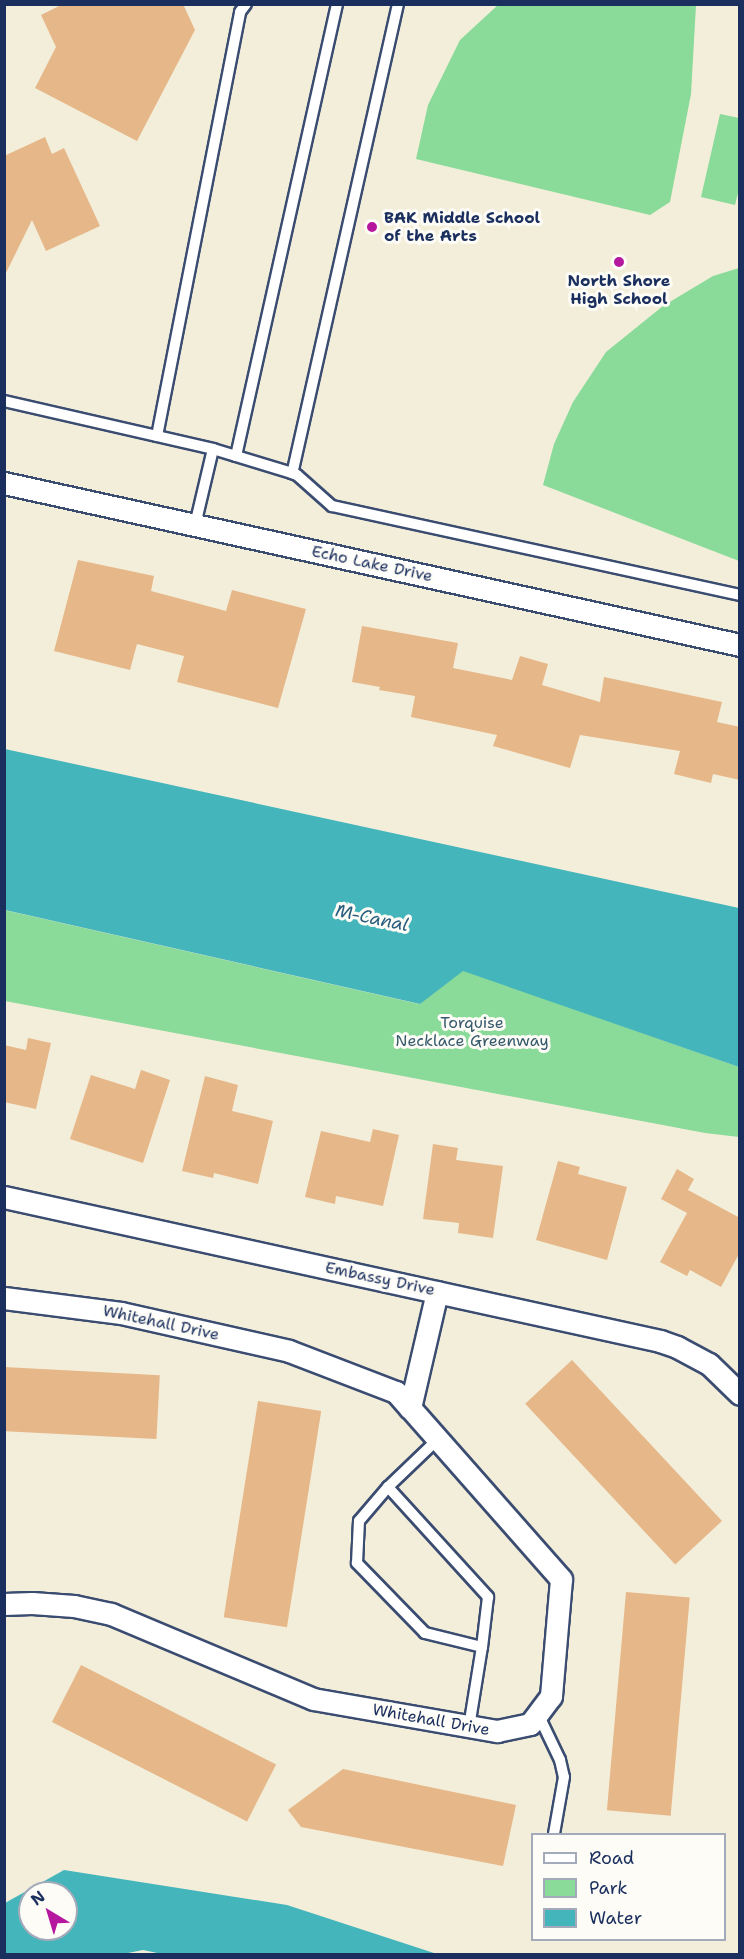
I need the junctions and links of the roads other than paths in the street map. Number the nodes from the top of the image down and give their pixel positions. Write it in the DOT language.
graph roads {
  1 [pos="246,4"];
  2 [pos="337,4"];
  3 [pos="398,4"];
  4 [pos="4,401"];
  5 [pos="157,436"];
  6 [pos="213,449"];
  7 [pos="236,456"];
  8 [pos="292,473"];
  9 [pos="4,483"];
  10 [pos="195,525"];
  11 [pos="740,595"];
  12 [pos="740,645"];
  13 [pos="4,1197"];
  14 [pos="436,1292"];
  15 [pos="4,1298"];
  16 [pos="740,1394"];
  17 [pos="410,1408"];
  18 [pos="438,1439"];
  19 [pos="388,1488"];
  20 [pos="4,1604"];
  21 [pos="482,1647"];
  22 [pos="538,1713"];
  23 [pos="469,1727"];
  24 [pos="554,1833"];
  1 -- 5 [label="lane"];
  2 -- 7 [label="lane"];
  3 -- 8 [label="lane"];
  4 -- 5 [label="lane"];
  5 -- 6 [label="lane"];
  6 -- 7 [label="lane"];
  6 -- 10 [label="lane"];
  7 -- 8 [label="lane"];
  8 -- 11 [label="lane"];
  9 -- 10 [label="street, Echo Lake Drive"];
  10 -- 12 [label="street, Echo Lake Drive"];
  13 -- 14 [label="street, Embassy Drive"];
  14 -- 16 [label="street, Embassy Drive"];
  14 -- 17 [label="street"];
  15 -- 17 [label="street, Whitehall Drive"];
  17 -- 18 [label="street, Whitehall Drive"];
  18 -- 19 [label="lane"];
  18 -- 22 [label="street, Whitehall Drive"];
  19 -- 21 [label="lane"];
  19 -- 21 [label="lane"];
  20 -- 23 [label="street, Whitehall Drive"];
  21 -- 23 [label="lane"];
  22 -- 23 [label="street, Whitehall Drive"];
  22 -- 24 [label="lane"];
}
